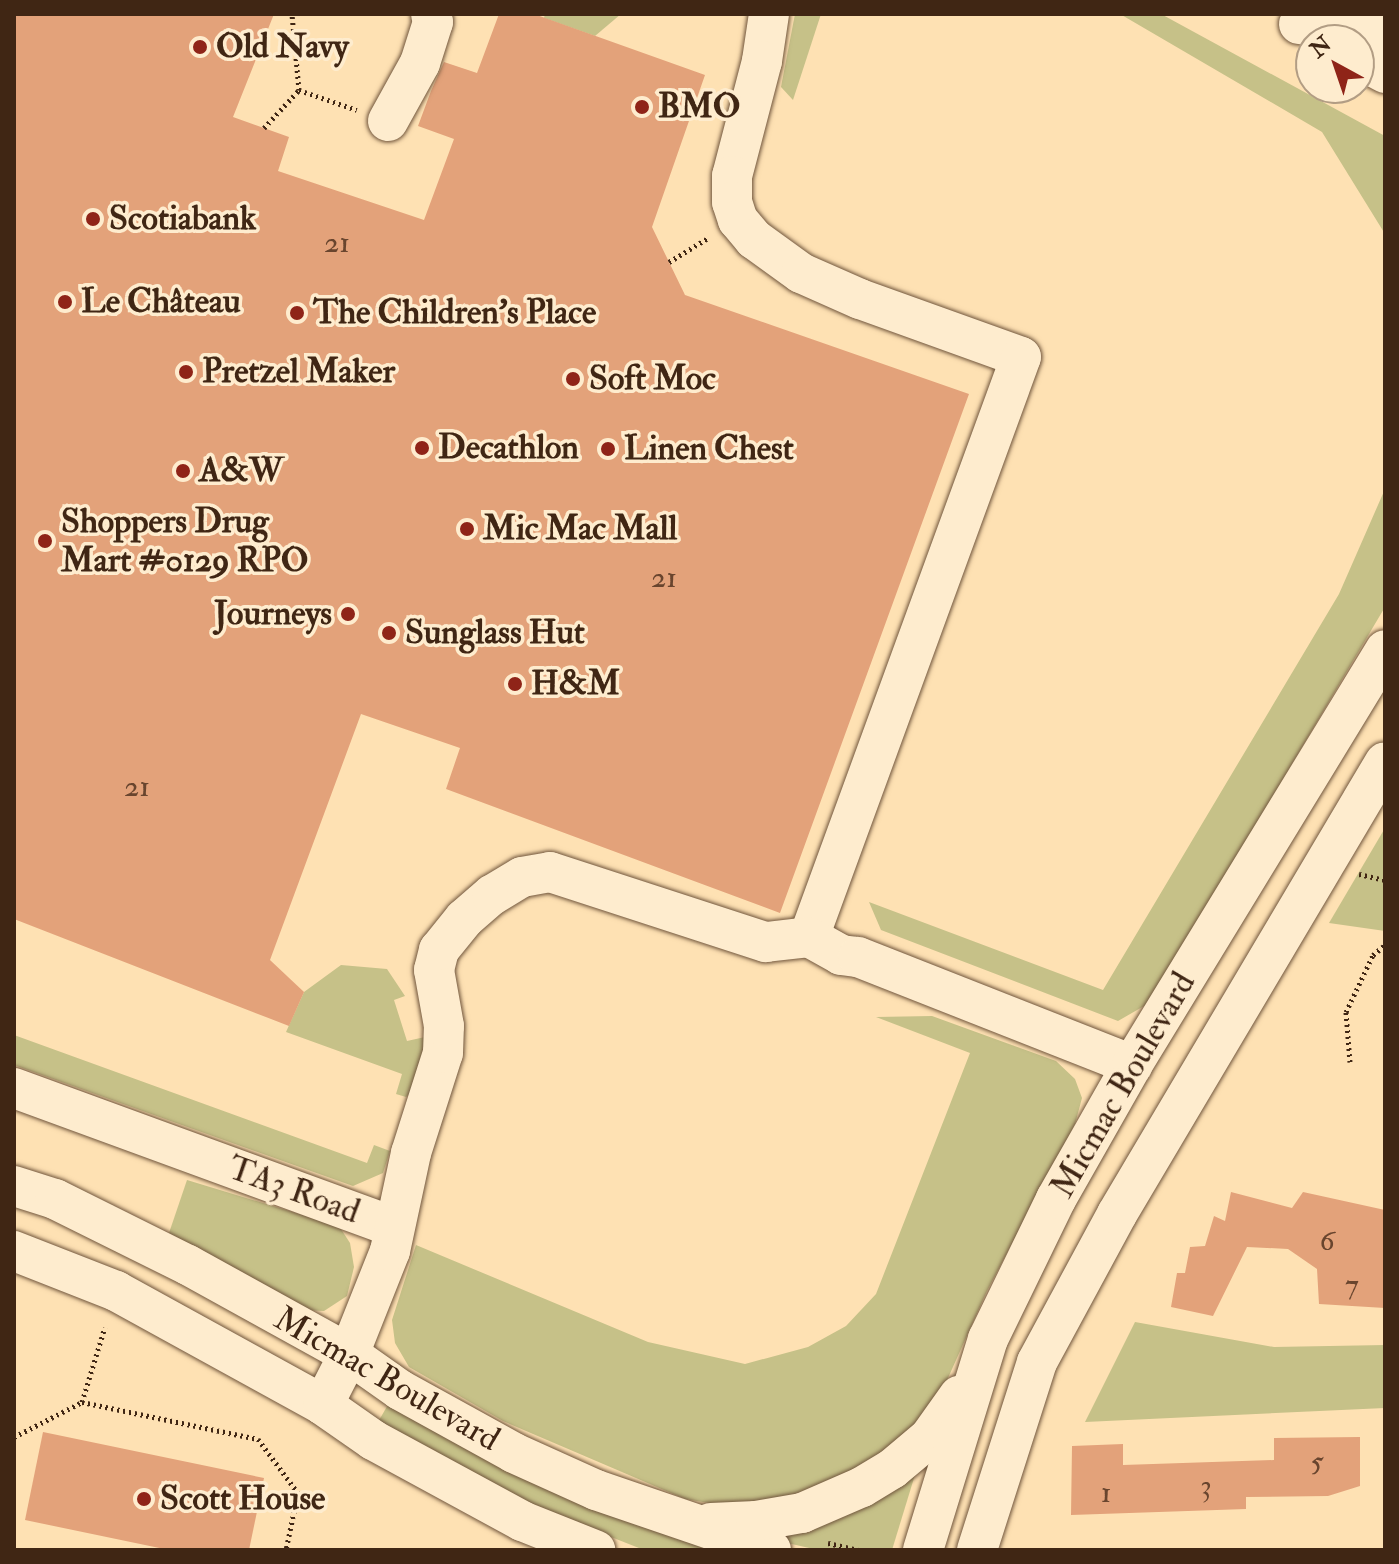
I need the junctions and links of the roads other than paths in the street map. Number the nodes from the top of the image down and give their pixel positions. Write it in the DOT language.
graph roads {
  1 [pos="431,14"];
  2 [pos="769,14"];
  3 [pos="388,121"];
  4 [pos="1385,650"];
  5 [pos="1385,762"];
  6 [pos="809,937"];
  7 [pos="1132,1065"];
  8 [pos="14,1088"];
  9 [pos="14,1186"];
  10 [pos="392,1226"];
  11 [pos="14,1251"];
  12 [pos="988,1339"];
  13 [pos="349,1354"];
  14 [pos="323,1405"];
  15 [pos="688,1524"];
  16 [pos="595,1550"];
  17 [pos="771,1550"];
  18 [pos="923,1550"];
  19 [pos="977,1550"];
  1 -- 3 [label="street"];
  2 -- 6 [label="street"];
  4 -- 7 [label="street, Micmac Boulevard"];
  5 -- 19 [label="street, Micmac Boulevard"];
  6 -- 7 [label="street"];
  6 -- 10 [label="street"];
  7 -- 12 [label="street, Micmac Boulevard"];
  8 -- 10 [label="street, TA3 Road"];
  9 -- 13 [label="street, Micmac Boulevard"];
  10 -- 13 [label="street, TA3 Road"];
  11 -- 14 [label="street, Micmac Boulevard"];
  12 -- 15 [label="street"];
  12 -- 18 [label="street, Micmac Boulevard"];
  13 -- 14 [label="street, TA3 Road"];
  13 -- 15 [label="street, Micmac Boulevard"];
  14 -- 16 [label="street, Micmac Boulevard"];
  15 -- 17 [label="street, Micmac Boulevard"];
}
